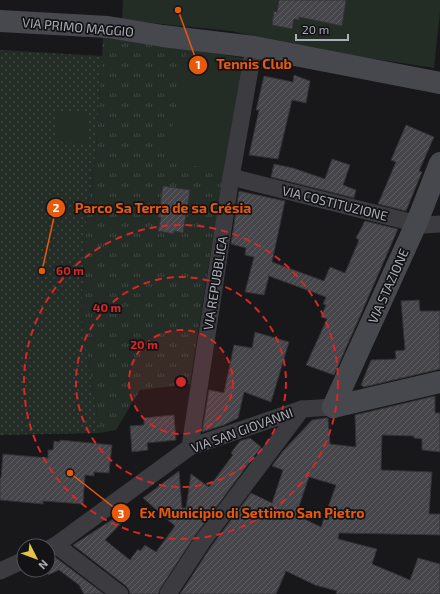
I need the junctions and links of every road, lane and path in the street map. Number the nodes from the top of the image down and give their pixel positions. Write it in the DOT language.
graph roads {
  1 [pos="0,21"];
  2 [pos="254,48"];
  3 [pos="440,83"];
  4 [pos="440,164"];
  5 [pos="231,177"];
  6 [pos="417,222"];
  7 [pos="440,224"];
  8 [pos="440,382"];
  9 [pos="332,407"];
  10 [pos="302,409"];
  11 [pos="190,447"];
  12 [pos="56,544"];
  13 [pos="56,550"];
  14 [pos="16,564"];
  15 [pos="0,571"];
  16 [pos="120,594"];
  17 [pos="168,594"];
  1 -- 2 [label="street, VIA PRIMO MAGGIO"];
  2 -- 3 [label="street, VIA PRIMO MAGGIO"];
  2 -- 5 [label="street, VIA REPUBBLICA"];
  4 -- 6 [label="street, VIA STAZIONE"];
  5 -- 6 [label="street, VIA COSTITUZIONE"];
  5 -- 11 [label="street, VIA REPUBBLICA"];
  6 -- 7 [label="street, VIA COSTITUZIONE"];
  6 -- 9 [label="street, VIA STAZIONE"];
  8 -- 9 [label="street, VIA SAN GIOVANNI"];
  9 -- 10 [label="street, VIA SAN GIOVANNI"];
  10 -- 11 [label="street, VIA SAN GIOVANNI"];
  10 -- 17 [label="street"];
  11 -- 12 [label="street, VIA SAN GIOVANNI"];
  13 -- 16 [label="street"];
  14 -- 15 [label="street"];
}
